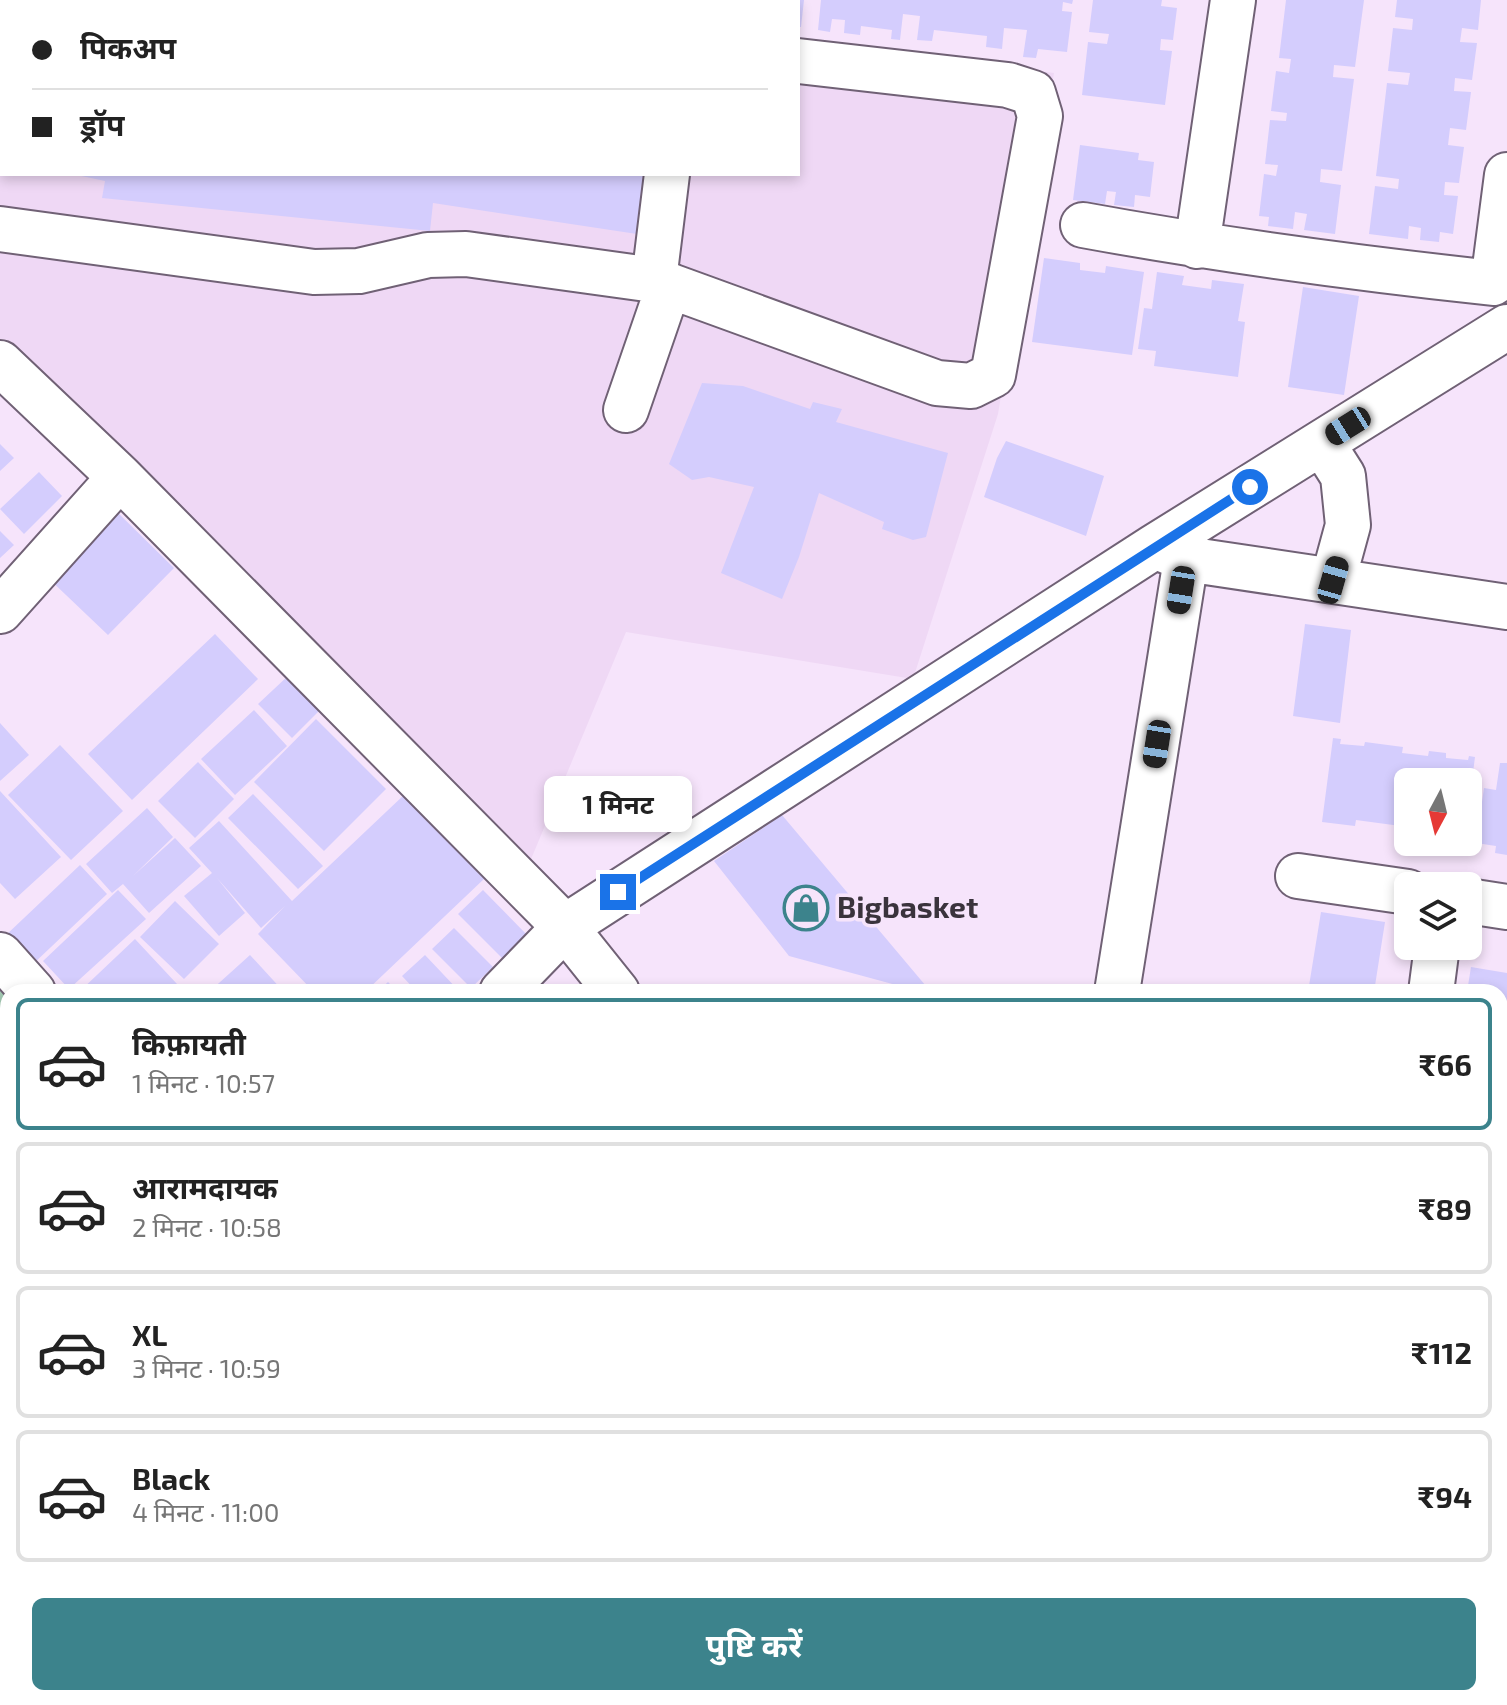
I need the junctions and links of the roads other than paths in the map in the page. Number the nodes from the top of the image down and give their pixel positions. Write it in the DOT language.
graph roads {
  1 [pos="1233,0"];
  2 [pos="800,61"];
  3 [pos="1507,175"];
  4 [pos="667,176"];
  5 [pos="1083,225"];
  6 [pos="0,229"];
  7 [pos="1197,246"];
  8 [pos="662,282"];
  9 [pos="1507,327"];
  10 [pos="0,363"];
  11 [pos="626,410"];
  12 [pos="1322,443"];
  13 [pos="120,477"];
  14 [pos="1170,553"];
  15 [pos="1333,580"];
  16 [pos="1507,607"];
  17 [pos="0,611"];
  18 [pos="1298,876"];
  19 [pos="1394,890"];
  20 [pos="1482,903"];
  21 [pos="1507,907"];
  22 [pos="565,927"];
  23 [pos="0,955"];
  24 [pos="1435,960"];
  25 [pos="26,984"];
  26 [pos="510,984"];
  27 [pos="611,984"];
  28 [pos="1118,984"];
  29 [pos="1432,984"];
  1 -- 7 [label="street"];
  2 -- 8 [label="street"];
  3 -- 7 [label="street"];
  4 -- 8 [label="street"];
  5 -- 7 [label="street"];
  6 -- 8 [label="street"];
  8 -- 11 [label="street"];
  9 -- 12 [label="street"];
  10 -- 13 [label="street"];
  12 -- 14 [label="street"];
  12 -- 15 [label="street"];
  13 -- 17 [label="street"];
  13 -- 22 [label="street"];
  14 -- 15 [label="street"];
  14 -- 22 [label="street"];
  14 -- 28 [label="street"];
  15 -- 16 [label="street"];
  18 -- 19 [label="street"];
  20 -- 21 [label="street"];
  22 -- 26 [label="street"];
  22 -- 27 [label="street"];
  23 -- 25 [label="street"];
  24 -- 29 [label="street"];
}
